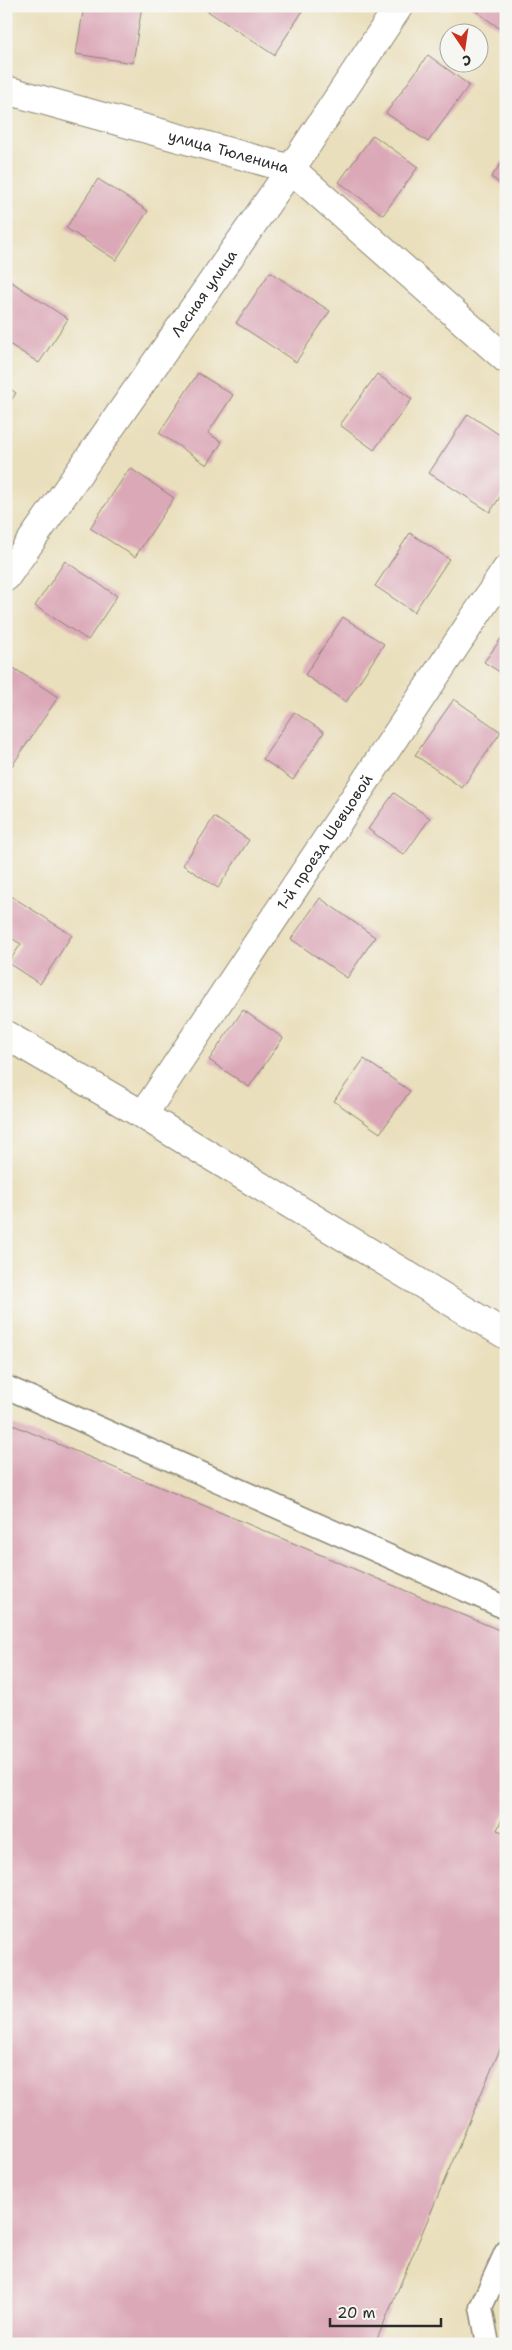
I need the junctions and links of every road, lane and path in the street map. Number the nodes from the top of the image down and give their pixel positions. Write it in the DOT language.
graph roads {
  1 [pos="399,6"];
  2 [pos="6,90"];
  3 [pos="291,169"];
  4 [pos="506,360"];
  5 [pos="506,570"];
  6 [pos="6,576"];
  7 [pos="6,1035"];
  8 [pos="144,1115"];
  9 [pos="506,1335"];
  10 [pos="6,1387"];
  11 [pos="506,1608"];
  12 [pos="506,2252"];
  13 [pos="488,2344"];
  1 -- 3 [label="street, Лесная улица"];
  2 -- 3 [label="street, улица Тюленина"];
  3 -- 4 [label="street, улица Тюленина"];
  3 -- 6 [label="street, Лесная улица"];
  5 -- 8 [label="street, 1-й проезд Шевцовой"];
  7 -- 8 [label="street"];
  8 -- 9 [label="street"];
  10 -- 11 [label="lane"];
  12 -- 13 [label="lane"];
}
